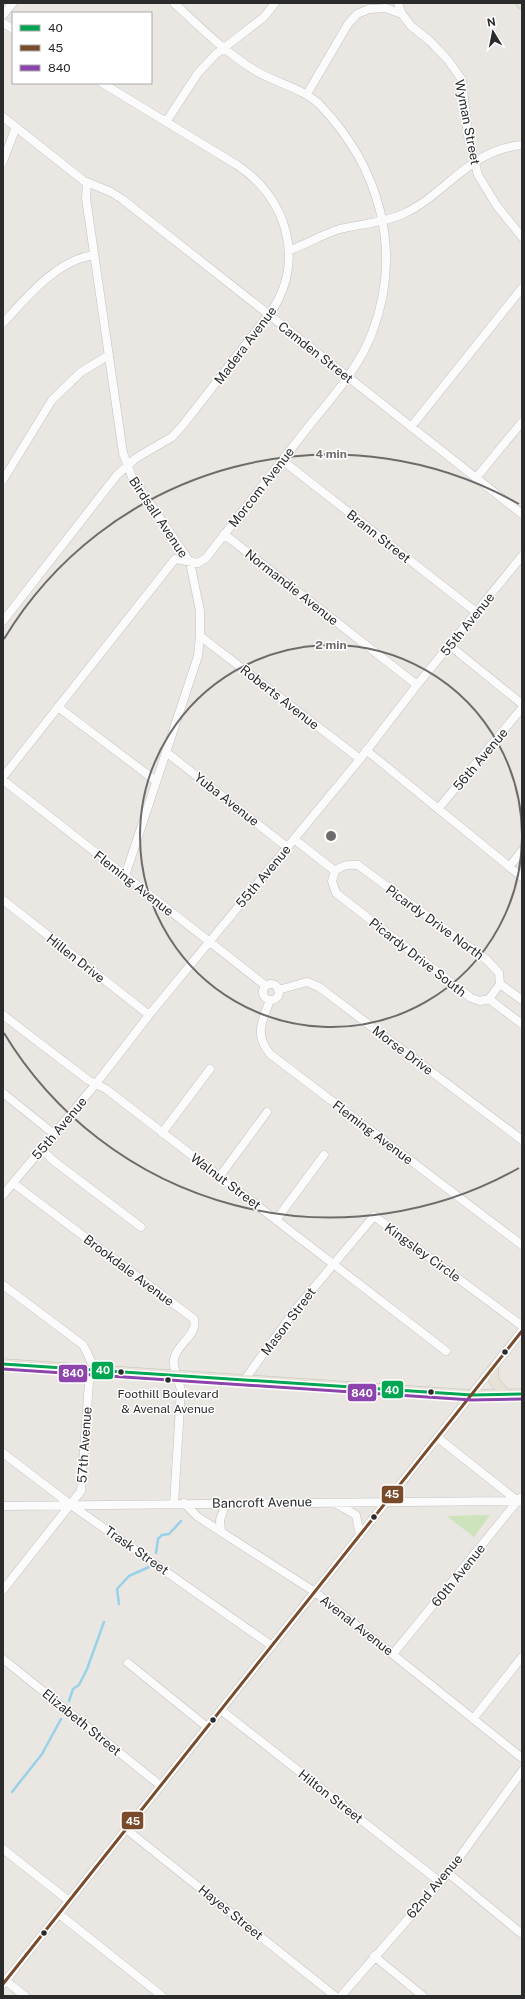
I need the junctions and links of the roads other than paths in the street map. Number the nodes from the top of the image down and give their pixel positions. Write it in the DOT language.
graph roads {
  1 [pos="13,3"];
  2 [pos="174,3"];
  3 [pos="275,3"];
  4 [pos="398,3"];
  5 [pos="402,14"];
  6 [pos="3,15"];
  7 [pos="3,23"];
  8 [pos="12,28"];
  9 [pos="225,48"];
  10 [pos="104,84"];
  11 [pos="307,94"];
  12 [pos="3,118"];
  13 [pos="166,122"];
  14 [pos="16,127"];
  15 [pos="522,145"];
  16 [pos="3,161"];
  17 [pos="474,162"];
  18 [pos="87,183"];
  19 [pos="382,220"];
  20 [pos="522,237"];
  21 [pos="290,250"];
  22 [pos="94,255"];
  23 [pos="522,288"];
  24 [pos="269,315"];
  25 [pos="3,323"];
  26 [pos="109,355"];
  27 [pos="348,377"];
  28 [pos="522,422"];
  29 [pos="411,427"];
  30 [pos="282,460"];
  31 [pos="127,466"];
  32 [pos="476,478"];
  33 [pos="3,480"];
  34 [pos="522,514"];
  35 [pos="224,534"];
  36 [pos="522,556"];
  37 [pos="190,562"];
  38 [pos="476,612"];
  39 [pos="3,621"];
  40 [pos="200,636"];
  41 [pos="449,645"];
  42 [pos="417,685"];
  43 [pos="522,704"];
  44 [pos="58,707"];
  45 [pos="522,708"];
  46 [pos="366,750"];
  47 [pos="166,752"];
  48 [pos="360,759"];
  49 [pos="3,779"];
  50 [pos="156,781"];
  51 [pos="438,809"];
  52 [pos="294,839"];
  53 [pos="287,847"];
  54 [pos="522,851"];
  55 [pos="509,867"];
  56 [pos="335,871"];
  57 [pos="125,876"];
  58 [pos="522,877"];
  59 [pos="3,900"];
  60 [pos="209,942"];
  61 [pos="500,984"];
  62 [pos="266,986"];
  63 [pos="278,990"];
  64 [pos="489,999"];
  65 [pos="270,1000"];
  66 [pos="522,1000"];
  67 [pos="3,1015"];
  68 [pos="149,1016"];
  69 [pos="522,1024"];
  70 [pos="210,1069"];
  71 [pos="95,1085"];
  72 [pos="3,1093"];
  73 [pos="267,1112"];
  74 [pos="162,1133"];
  75 [pos="54,1134"];
  76 [pos="522,1140"];
  77 [pos="41,1149"];
  78 [pos="324,1155"];
  79 [pos="220,1176"];
  80 [pos="13,1183"];
  81 [pos="3,1195"];
  82 [pos="276,1220"];
  83 [pos="141,1227"];
  84 [pos="522,1245"];
  85 [pos="333,1264"];
  86 [pos="3,1284"];
  87 [pos="522,1326"];
  88 [pos="522,1332"];
  89 [pos="446,1351"];
  90 [pos="3,1364"];
  91 [pos="493,1368"];
  92 [pos="93,1370"];
  93 [pos="178,1375"];
  94 [pos="245,1379"];
  95 [pos="506,1394"];
  96 [pos="522,1394"];
  97 [pos="472,1395"];
  98 [pos="438,1438"];
  99 [pos="3,1453"];
  100 [pos="521,1501"];
  101 [pos="332,1502"];
  102 [pos="386,1502"];
  103 [pos="184,1503"];
  104 [pos="226,1503"];
  105 [pos="174,1504"];
  106 [pos="71,1505"];
  107 [pos="3,1506"];
  108 [pos="221,1531"];
  109 [pos="360,1535"];
  110 [pos="3,1590"];
  111 [pos="315,1592"];
  112 [pos="272,1646"];
  113 [pos="393,1654"];
  114 [pos="522,1657"];
  115 [pos="3,1659"];
  116 [pos="128,1663"];
  117 [pos="221,1710"];
  118 [pos="473,1719"];
  119 [pos="207,1727"];
  120 [pos="522,1758"];
  121 [pos="522,1772"];
  122 [pos="161,1786"];
  123 [pos="126,1829"];
  124 [pos="3,1849"];
  125 [pos="448,1873"];
  126 [pos="440,1882"];
  127 [pos="69,1901"];
  128 [pos="59,1914"];
  129 [pos="522,1934"];
  130 [pos="374,1956"];
  131 [pos="4,1982"];
  132 [pos="25,1996"];
  133 [pos="162,1996"];
  134 [pos="335,1996"];
  135 [pos="341,1996"];
  136 [pos="423,1996"];
  1 -- 6 [label="street"];
  2 -- 9 [label="street, Morcom Avenue"];
  3 -- 9 [label="street"];
  4 -- 5 [label="street"];
  5 -- 11 [label="street"];
  5 -- 17 [label="street, Wyman Street"];
  7 -- 8 [label="street"];
  9 -- 11 [label="street, Morcom Avenue"];
  9 -- 13 [label="street"];
  10 -- 13 [label="street, Madera Avenue"];
  11 -- 19 [label="street, Morcom Avenue"];
  12 -- 14 [label="street"];
  13 -- 21 [label="street, Madera Avenue"];
  14 -- 16 [label="street"];
  14 -- 18 [label="street"];
  15 -- 17 [label="street"];
  17 -- 19 [label="street"];
  17 -- 20 [label="street, Wyman Street"];
  18 -- 22 [label="street, Birdsall Avenue"];
  18 -- 24 [label="street, Camden Street"];
  19 -- 21 [label="street"];
  19 -- 27 [label="street, Morcom Avenue"];
  21 -- 24 [label="street, Madera Avenue"];
  22 -- 25 [label="street"];
  22 -- 26 [label="street, Birdsall Avenue"];
  23 -- 29 [label="street"];
  24 -- 27 [label="street, Camden Street"];
  24 -- 31 [label="street, Madera Avenue"];
  26 -- 31 [label="street, Birdsall Avenue"];
  26 -- 33 [label="street"];
  27 -- 29 [label="street, Camden Street"];
  27 -- 30 [label="street, Morcom Avenue"];
  28 -- 32 [label="street"];
  29 -- 32 [label="street, Camden Street"];
  30 -- 35 [label="street, Morcom Avenue"];
  30 -- 38 [label="street, Brann Street"];
  31 -- 37 [label="street, Birdsall Avenue"];
  31 -- 39 [label="street, Madera Avenue"];
  32 -- 34 [label="street, Camden Street"];
  35 -- 37 [label="street, Morcom Avenue"];
  35 -- 42 [label="street, Normandie Avenue"];
  36 -- 38 [label="street, 55th Avenue"];
  37 -- 40 [label="street, Birdsall Avenue"];
  37 -- 44 [label="street, Morcom Avenue"];
  38 -- 41 [label="street, 55th Avenue"];
  40 -- 47 [label="street, Birdsall Avenue"];
  40 -- 48 [label="street, Roberts Avenue"];
  41 -- 42 [label="street, 55th Avenue"];
  41 -- 43 [label="street"];
  42 -- 46 [label="street, 55th Avenue"];
  44 -- 49 [label="street, Morcom Avenue"];
  44 -- 50 [label="street"];
  45 -- 51 [label="street, 56th Avenue"];
  46 -- 48 [label="street, 55th Avenue"];
  46 -- 51 [label="street"];
  47 -- 50 [label="street, Birdsall Avenue"];
  47 -- 53 [label="street, Yuba Avenue"];
  48 -- 52 [label="street, 55th Avenue"];
  49 -- 57 [label="street, Fleming Avenue"];
  50 -- 57 [label="street, Birdsall Avenue"];
  51 -- 55 [label="street"];
  52 -- 53 [label="street, 55th Avenue"];
  52 -- 56 [label="street"];
  53 -- 60 [label="street, 55th Avenue"];
  54 -- 55 [label="street"];
  55 -- 58 [label="street"];
  56 -- 61 [label="street, Picardy Drive North"];
  56 -- 64 [label="street, Picardy Drive South"];
  57 -- 60 [label="street, Fleming Avenue"];
  59 -- 68 [label="street, Hillen Drive"];
  60 -- 62 [label="street, Fleming Avenue"];
  60 -- 68 [label="street, 55th Avenue"];
  61 -- 64 [label="street"];
  61 -- 66 [label="street"];
  62 -- 63 [label="street"];
  62 -- 65 [label="street"];
  63 -- 65 [label="street"];
  63 -- 76 [label="street, Morse Drive"];
  64 -- 69 [label="street"];
  65 -- 84 [label="street, Fleming Avenue"];
  67 -- 71 [label="street, Walnut Street"];
  68 -- 71 [label="street, 55th Avenue"];
  70 -- 74 [label="street"];
  71 -- 74 [label="street, Walnut Street"];
  71 -- 75 [label="street, 55th Avenue"];
  72 -- 75 [label="street"];
  73 -- 79 [label="street"];
  74 -- 79 [label="street, Walnut Street"];
  75 -- 77 [label="street, 55th Avenue"];
  77 -- 80 [label="street, 55th Avenue"];
  77 -- 83 [label="street"];
  78 -- 82 [label="street"];
  79 -- 82 [label="street, Walnut Street"];
  80 -- 81 [label="street, 55th Avenue"];
  80 -- 93 [label="street, Brookdale Avenue"];
  82 -- 85 [label="street, Walnut Street"];
  85 -- 87 [label="street, Kingsley Circle"];
  85 -- 89 [label="street, Walnut Street"];
  85 -- 94 [label="street, Mason Street"];
  86 -- 92 [label="street"];
  88 -- 91 [label="street"];
  90 -- 92 [label="main road"];
  91 -- 95 [label="main road"];
  91 -- 97 [label="street"];
  92 -- 93 [label="main road"];
  92 -- 106 [label="street, 57th Avenue"];
  93 -- 94 [label="main road"];
  93 -- 105 [label="street"];
  94 -- 97 [label="main road"];
  95 -- 96 [label="main road"];
  95 -- 97 [label="main road"];
  97 -- 98 [label="street"];
  98 -- 100 [label="street"];
  98 -- 102 [label="street"];
  99 -- 106 [label="street, Trask Street"];
  100 -- 102 [label="street, Bancroft Avenue"];
  100 -- 113 [label="street, 60th Avenue"];
  101 -- 102 [label="street, Bancroft Avenue"];
  101 -- 104 [label="street, Bancroft Avenue"];
  101 -- 109 [label="street"];
  102 -- 109 [label="street"];
  103 -- 104 [label="street, Bancroft Avenue"];
  103 -- 105 [label="street, Bancroft Avenue"];
  103 -- 108 [label="street, Avenal Avenue"];
  104 -- 108 [label="street"];
  105 -- 106 [label="street, Bancroft Avenue"];
  106 -- 107 [label="street, Bancroft Avenue"];
  106 -- 110 [label="street, 57th Avenue"];
  106 -- 112 [label="street, Trask Street"];
  108 -- 111 [label="street, Avenal Avenue"];
  109 -- 111 [label="street"];
  111 -- 112 [label="street"];
  111 -- 113 [label="street, Avenal Avenue"];
  112 -- 117 [label="street"];
  113 -- 118 [label="street, Avenal Avenue"];
  114 -- 118 [label="street"];
  115 -- 122 [label="street, Elizabeth Street"];
  116 -- 119 [label="street"];
  117 -- 119 [label="street"];
  117 -- 126 [label="street, Hilton Street"];
  118 -- 120 [label="street, Avenal Avenue"];
  119 -- 122 [label="street"];
  121 -- 125 [label="street, 62nd Avenue"];
  122 -- 123 [label="street"];
  123 -- 127 [label="street"];
  123 -- 134 [label="street, Hayes Street"];
  124 -- 127 [label="street"];
  125 -- 126 [label="street, 62nd Avenue"];
  125 -- 129 [label="street"];
  126 -- 130 [label="street, 62nd Avenue"];
  127 -- 128 [label="street"];
  128 -- 131 [label="street"];
  128 -- 133 [label="street"];
  130 -- 135 [label="street, 62nd Avenue"];
  130 -- 136 [label="street"];
  131 -- 132 [label="street"];
}
